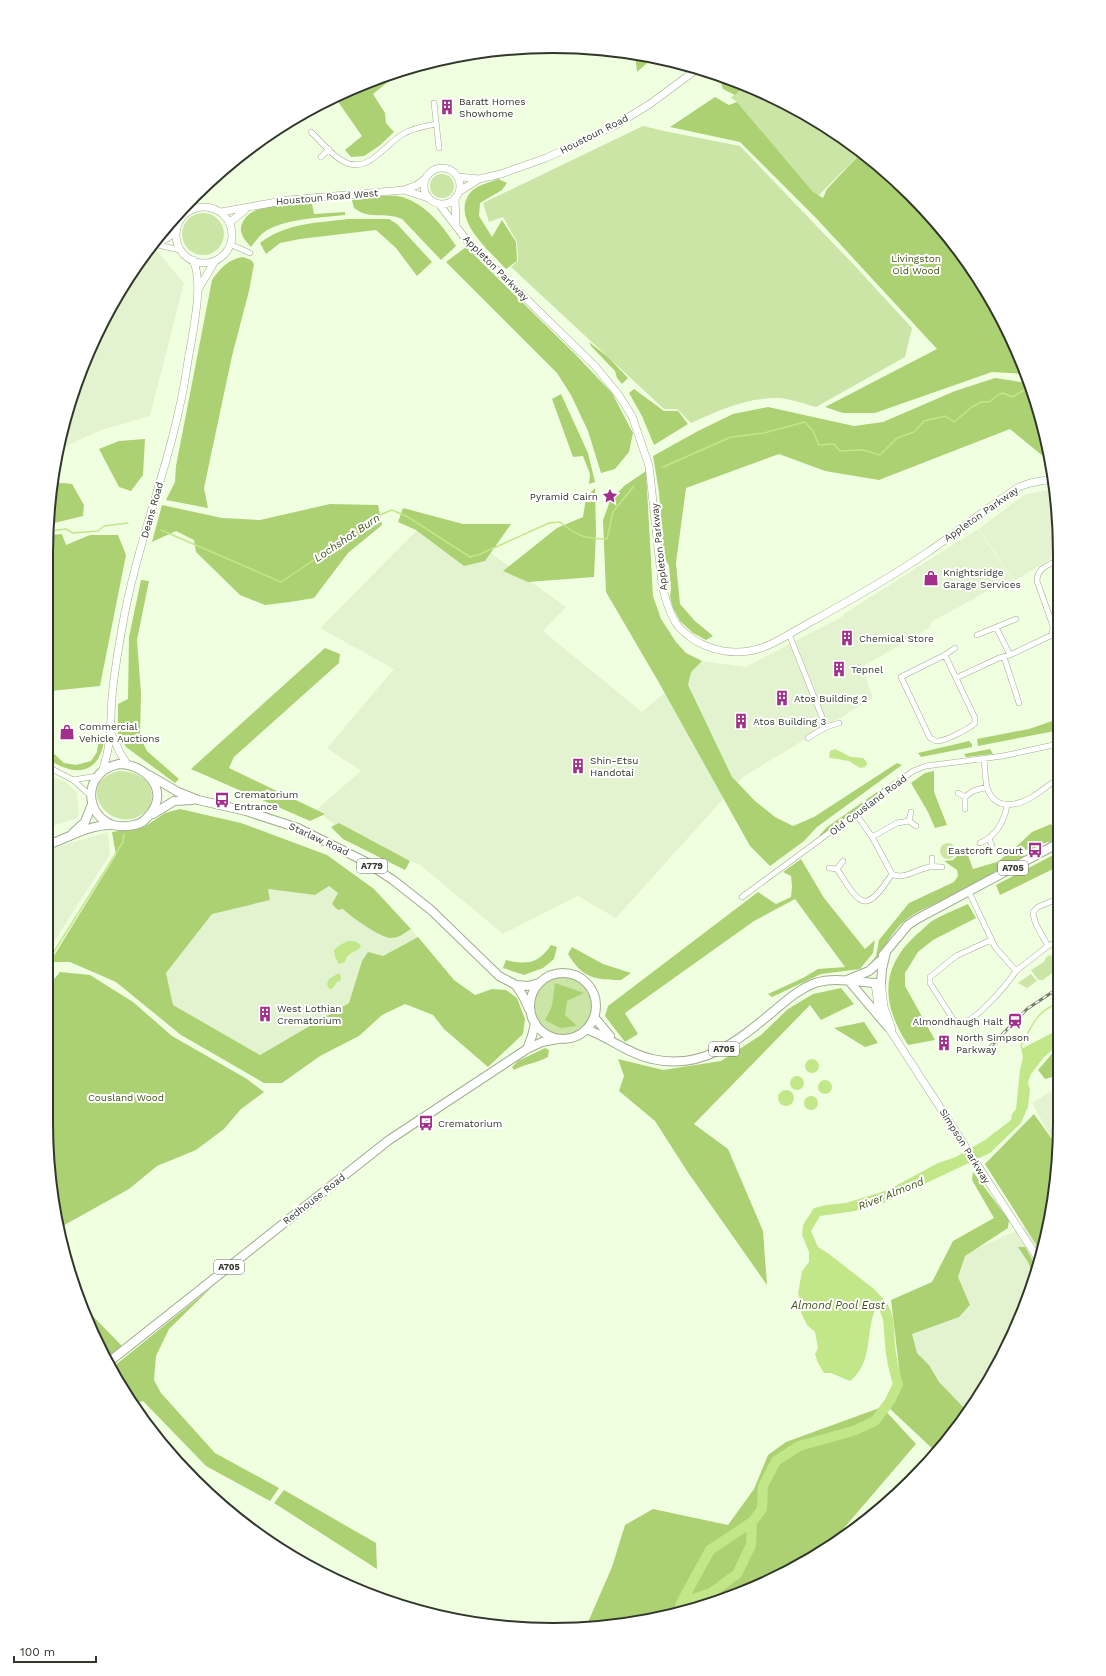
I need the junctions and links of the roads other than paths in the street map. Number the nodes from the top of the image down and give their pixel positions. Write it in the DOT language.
graph roads {
  1 [pos="692,73"];
  2 [pos="434,103"];
  3 [pos="436,124"];
  4 [pos="311,132"];
  5 [pos="439,148"];
  6 [pos="329,149"];
  7 [pos="321,157"];
  8 [pos="458,177"];
  9 [pos="425,179"];
  10 [pos="479,179"];
  11 [pos="404,190"];
  12 [pos="460,191"];
  13 [pos="428,198"];
  14 [pos="455,198"];
  15 [pos="439,204"];
  16 [pos="192,207"];
  17 [pos="250,207"];
  18 [pos="198,208"];
  19 [pos="220,212"];
  20 [pos="184,215"];
  21 [pos="182,217"];
  22 [pos="177,223"];
  23 [pos="229,223"];
  24 [pos="177,227"];
  25 [pos="457,227"];
  26 [pos="162,242"];
  27 [pos="230,244"];
  28 [pos="159,246"];
  29 [pos="180,250"];
  30 [pos="250,253"];
  31 [pos="193,260"];
  32 [pos="215,261"];
  33 [pos="199,288"];
  34 [pos="1047,480"];
  35 [pos="1053,563"];
  36 [pos="1016,619"];
  37 [pos="1053,626"];
  38 [pos="1053,626"];
  39 [pos="996,627"];
  40 [pos="789,634"];
  41 [pos="977,635"];
  42 [pos="955,648"];
  43 [pos="945,655"];
  44 [pos="1010,655"];
  45 [pos="1004,658"];
  46 [pos="956,678"];
  47 [pos="1020,703"];
  48 [pos="839,723"];
  49 [pos="826,727"];
  50 [pos="111,733"];
  51 [pos="808,738"];
  52 [pos="1053,745"];
  53 [pos="984,759"];
  54 [pos="127,764"];
  55 [pos="53,770"];
  56 [pos="100,774"];
  57 [pos="149,775"];
  58 [pos="73,780"];
  59 [pos="1053,783"];
  60 [pos="987,787"];
  61 [pos="958,793"];
  62 [pos="965,796"];
  63 [pos="92,800"];
  64 [pos="198,800"];
  65 [pos="1007,805"];
  66 [pos="965,810"];
  67 [pos="910,812"];
  68 [pos="856,814"];
  69 [pos="148,817"];
  70 [pos="909,821"];
  71 [pos="113,825"];
  72 [pos="916,826"];
  73 [pos="70,836"];
  74 [pos="872,837"];
  75 [pos="989,839"];
  76 [pos="53,843"];
  77 [pos="980,843"];
  78 [pos="992,845"];
  79 [pos="1053,846"];
  80 [pos="932,858"];
  81 [pos="843,861"];
  82 [pos="932,866"];
  83 [pos="942,867"];
  84 [pos="829,868"];
  85 [pos="838,869"];
  86 [pos="892,874"];
  87 [pos="969,892"];
  88 [pos="742,897"];
  89 [pos="1053,901"];
  90 [pos="991,940"];
  91 [pos="1053,944"];
  92 [pos="1048,946"];
  93 [pos="886,952"];
  94 [pos="880,961"];
  95 [pos="1016,970"];
  96 [pos="849,980"];
  97 [pos="878,981"];
  98 [pos="539,983"];
  99 [pos="516,985"];
  100 [pos="530,1010"];
  101 [pos="594,1017"];
  102 [pos="534,1023"];
  103 [pos="586,1029"];
  104 [pos="890,1029"];
  105 [pos="558,1039"];
  106 [pos="616,1043"];
  107 [pos="527,1049"];
  108 [pos="1035,1254"];
  109 [pos="113,1359"];
  1 -- 10 [label="street, Houstoun Road"];
  2 -- 3 [label="street"];
  3 -- 5 [label="street"];
  3 -- 6 [label="street"];
  4 -- 6 [label="street"];
  6 -- 7 [label="street"];
  8 -- 9 [label="street"];
  8 -- 10 [label="street, Houstoun Road"];
  8 -- 12 [label="street"];
  9 -- 11 [label="street, Houstoun Road West"];
  9 -- 13 [label="street"];
  10 -- 12 [label="street, Houstoun Road"];
  11 -- 13 [label="street, Houstoun Road West"];
  11 -- 17 [label="street, Houstoun Road West"];
  12 -- 14 [label="street"];
  13 -- 15 [label="street"];
  14 -- 15 [label="street"];
  14 -- 25 [label="street, Appleton Parkway"];
  15 -- 25 [label="street, Appleton Parkway"];
  16 -- 18 [label="street"];
  17 -- 19 [label="street, Houstoun Road West"];
  17 -- 23 [label="street, Houstoun Road West"];
  18 -- 19 [label="street"];
  18 -- 20 [label="street"];
  19 -- 23 [label="street"];
  21 -- 24 [label="street"];
  22 -- 24 [label="street"];
  23 -- 27 [label="street"];
  24 -- 26 [label="street"];
  24 -- 29 [label="street"];
  25 -- 40 [label="street, Appleton Parkway"];
  27 -- 30 [label="street"];
  27 -- 32 [label="street"];
  28 -- 29 [label="street"];
  29 -- 31 [label="street"];
  31 -- 32 [label="street"];
  31 -- 33 [label="street, Deans Road"];
  32 -- 33 [label="street, Deans Road"];
  33 -- 50 [label="street, Deans Road"];
  34 -- 40 [label="street, Appleton Parkway"];
  35 -- 37 [label="street"];
  36 -- 39 [label="street"];
  38 -- 44 [label="street"];
  39 -- 41 [label="street"];
  39 -- 44 [label="street"];
  40 -- 49 [label="street"];
  42 -- 43 [label="street"];
  43 -- 46 [label="street"];
  43 -- 46 [label="street"];
  44 -- 45 [label="street"];
  45 -- 46 [label="street"];
  45 -- 47 [label="street"];
  48 -- 49 [label="street"];
  49 -- 51 [label="street"];
  50 -- 54 [label="street, Deans Road"];
  50 -- 56 [label="street, Deans Road"];
  52 -- 53 [label="street, Old Cousland Road"];
  53 -- 60 [label="street"];
  53 -- 68 [label="street, Old Cousland Road"];
  54 -- 56 [label="main road"];
  54 -- 57 [label="main road, A779"];
  55 -- 58 [label="street"];
  56 -- 58 [label="street"];
  56 -- 63 [label="main road, A779"];
  57 -- 64 [label="main road, Starlaw Road / A779"];
  57 -- 69 [label="main road"];
  58 -- 63 [label="street"];
  59 -- 65 [label="street"];
  60 -- 62 [label="street"];
  60 -- 65 [label="street"];
  61 -- 62 [label="street"];
  62 -- 66 [label="street"];
  63 -- 71 [label="main road"];
  63 -- 73 [label="main road, A779"];
  64 -- 69 [label="main road, Starlaw Road / A779"];
  64 -- 99 [label="main road, Starlaw Road / A779"];
  65 -- 75 [label="street"];
  67 -- 70 [label="street"];
  68 -- 74 [label="street"];
  68 -- 88 [label="street, Old Cousland Road"];
  69 -- 71 [label="main road, A779"];
  70 -- 72 [label="street"];
  70 -- 74 [label="street"];
  71 -- 73 [label="main road, A779"];
  73 -- 76 [label="main road, A779"];
  74 -- 86 [label="street"];
  75 -- 77 [label="street"];
  75 -- 78 [label="street"];
  79 -- 87 [label="main road, Simpson Parkway / A705"];
  80 -- 82 [label="street"];
  81 -- 85 [label="street"];
  82 -- 83 [label="street"];
  82 -- 86 [label="street"];
  84 -- 85 [label="street"];
  85 -- 86 [label="street"];
  87 -- 90 [label="street"];
  87 -- 93 [label="main road, Simpson Parkway / A705"];
  89 -- 92 [label="street"];
  90 -- 95 [label="street"];
  90 -- 95 [label="street"];
  91 -- 92 [label="street"];
  92 -- 95 [label="street"];
  93 -- 94 [label="main road, Simpson Parkway / A705"];
  93 -- 97 [label="main road, Simpson Parkway / A705"];
  94 -- 96 [label="main road, A705"];
  94 -- 97 [label="main road, Simpson Parkway / A705"];
  96 -- 97 [label="main road, A705"];
  96 -- 104 [label="main road"];
  96 -- 106 [label="main road, A705"];
  97 -- 104 [label="street, Simpson Parkway"];
  98 -- 99 [label="main road"];
  98 -- 100 [label="main road"];
  98 -- 101 [label="main road"];
  99 -- 100 [label="main road"];
  100 -- 102 [label="main road"];
  101 -- 103 [label="main road, A705"];
  101 -- 106 [label="main road, A705"];
  102 -- 105 [label="main road"];
  102 -- 107 [label="main road"];
  103 -- 105 [label="main road, A705"];
  103 -- 106 [label="main road, A705"];
  104 -- 108 [label="street, Simpson Parkway"];
  105 -- 107 [label="main road, A705"];
  107 -- 109 [label="main road, Redhouse Road / A705"];
}
